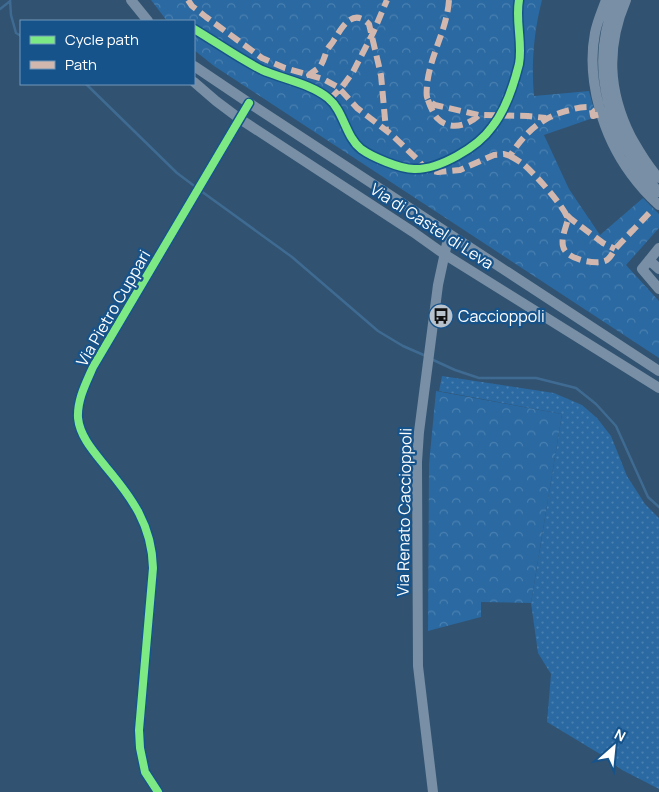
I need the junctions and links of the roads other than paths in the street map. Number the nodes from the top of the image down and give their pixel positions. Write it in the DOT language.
graph roads {
  1 [pos="131,0"];
  2 [pos="606,0"];
  3 [pos="616,0"];
  4 [pos="626,0"];
  5 [pos="147,20"];
  6 [pos="195,67"];
  7 [pos="195,83"];
  8 [pos="249,103"];
  9 [pos="240,119"];
  10 [pos="659,178"];
  11 [pos="659,192"];
  12 [pos="659,205"];
  13 [pos="449,234"];
  14 [pos="659,249"];
  15 [pos="444,254"];
  16 [pos="649,260"];
  17 [pos="659,269"];
  18 [pos="659,289"];
  19 [pos="659,371"];
  20 [pos="659,388"];
  21 [pos="158,792"];
  22 [pos="432,792"];
  1 -- 5 [label="street"];
  2 -- 12 [label="street"];
  3 -- 11 [label="street"];
  4 -- 10 [label="street"];
  6 -- 8 [label="street, Via di Castel di Leva"];
  7 -- 9 [label="street, Via di Castel di Leva"];
  8 -- 9 [label="street, Via Pietro Cuppari"];
  8 -- 13 [label="street, Via di Castel di Leva"];
  9 -- 15 [label="street, Via di Castel di Leva"];
  9 -- 21 [label="street, Via Pietro Cuppari"];
  13 -- 15 [label="street, Via Renato Caccioppoli"];
  13 -- 19 [label="street, Via di Castel di Leva"];
  14 -- 16 [label="street"];
  15 -- 20 [label="street, Via di Castel di Leva"];
  15 -- 22 [label="street, Via Renato Caccioppoli"];
  16 -- 17 [label="street"];
  16 -- 18 [label="street"];
}
